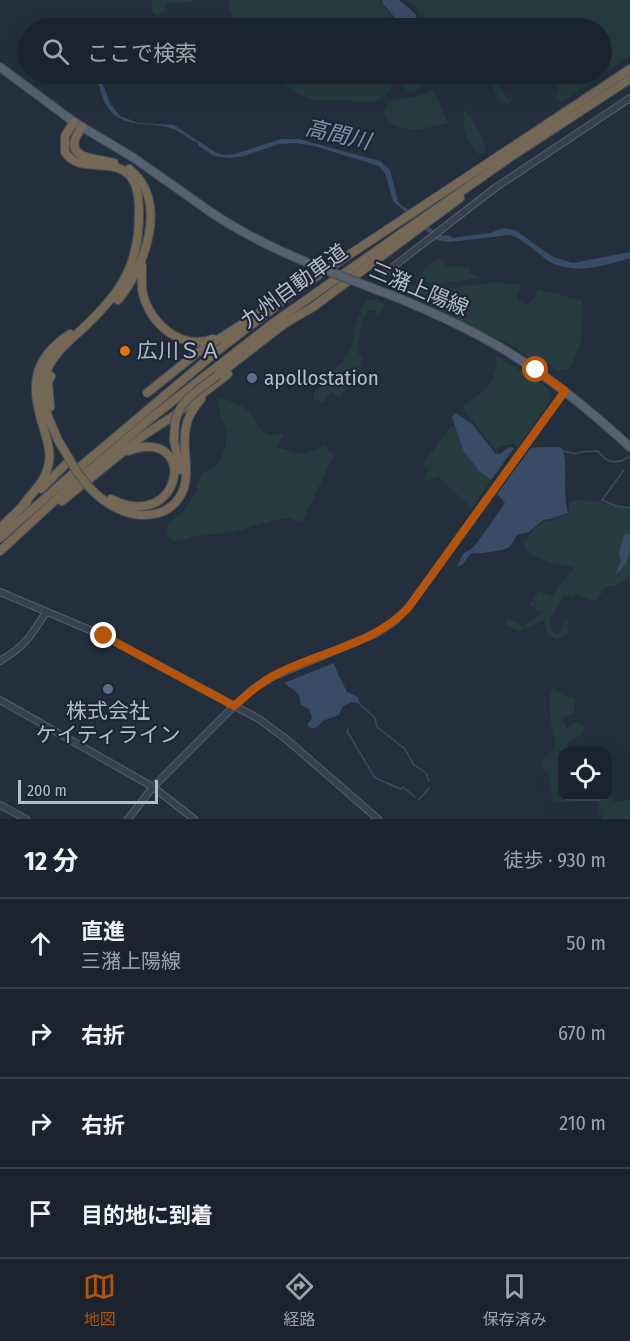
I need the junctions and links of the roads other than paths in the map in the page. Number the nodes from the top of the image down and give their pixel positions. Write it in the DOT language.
graph roads {
  1 [pos="0,67"];
  2 [pos="630,69"];
  3 [pos="630,79"];
  4 [pos="18,80"];
  5 [pos="612,81"];
  6 [pos="23,84"];
  7 [pos="607,84"];
  8 [pos="630,98"];
  9 [pos="78,124"];
  10 [pos="512,156"];
  11 [pos="142,262"];
  12 [pos="385,273"];
  13 [pos="305,284"];
  14 [pos="83,328"];
  15 [pos="225,334"];
  16 [pos="247,359"];
  17 [pos="212,387"];
  18 [pos="565,391"];
  19 [pos="147,393"];
  20 [pos="61,439"];
  21 [pos="630,447"];
  22 [pos="118,456"];
  23 [pos="66,464"];
  24 [pos="91,485"];
  25 [pos="23,505"];
  26 [pos="123,510"];
  27 [pos="0,528"];
  28 [pos="21,533"];
  29 [pos="0,538"];
  30 [pos="0,551"];
  31 [pos="0,592"];
  32 [pos="46,612"];
  33 [pos="0,661"];
  34 [pos="0,700"];
  35 [pos="234,706"];
  36 [pos="153,787"];
  37 [pos="0,805"];
  38 [pos="26,819"];
  39 [pos="128,819"];
  40 [pos="194,819"];
  41 [pos="378,819"];
  1 -- 4 [label="main road, 三潴上陽線"];
  2 -- 5 [label="highway, 九州自動車道"];
  3 -- 10 [label="highway, 九州自動車道"];
  6 -- 9 [label="main road, 三潴上陽線"];
  7 -- 13 [label="highway, 九州自動車道"];
  8 -- 12 [label="street"];
  9 -- 11 [label="highway"];
  9 -- 14 [label="highway"];
  9 -- 18 [label="main road, 三潴上陽線, bridge"];
  10 -- 26 [label="highway, bridge"];
  10 -- 28 [label="highway, 九州自動車道"];
  11 -- 15 [label="highway"];
  11 -- 20 [label="highway"];
  13 -- 15 [label="highway"];
  13 -- 29 [label="highway, 九州自動車道"];
  14 -- 20 [label="highway"];
  14 -- 25 [label="highway"];
  15 -- 19 [label="highway"];
  16 -- 17 [label="highway"];
  17 -- 22 [label="highway"];
  17 -- 26 [label="highway"];
  18 -- 21 [label="main road, 三潴上陽線"];
  18 -- 35 [label="street"];
  20 -- 24 [label="highway"];
  22 -- 24 [label="highway"];
  22 -- 28 [label="highway"];
  23 -- 25 [label="highway"];
  24 -- 26 [label="highway"];
  25 -- 27 [label="highway"];
  28 -- 30 [label="highway, 九州自動車道"];
  31 -- 32 [label="street"];
  32 -- 33 [label="street"];
  32 -- 35 [label="street"];
  34 -- 36 [label="street"];
  35 -- 36 [label="street"];
  35 -- 41 [label="street"];
  36 -- 39 [label="street"];
  36 -- 40 [label="street"];
  37 -- 38 [label="street"];
}
